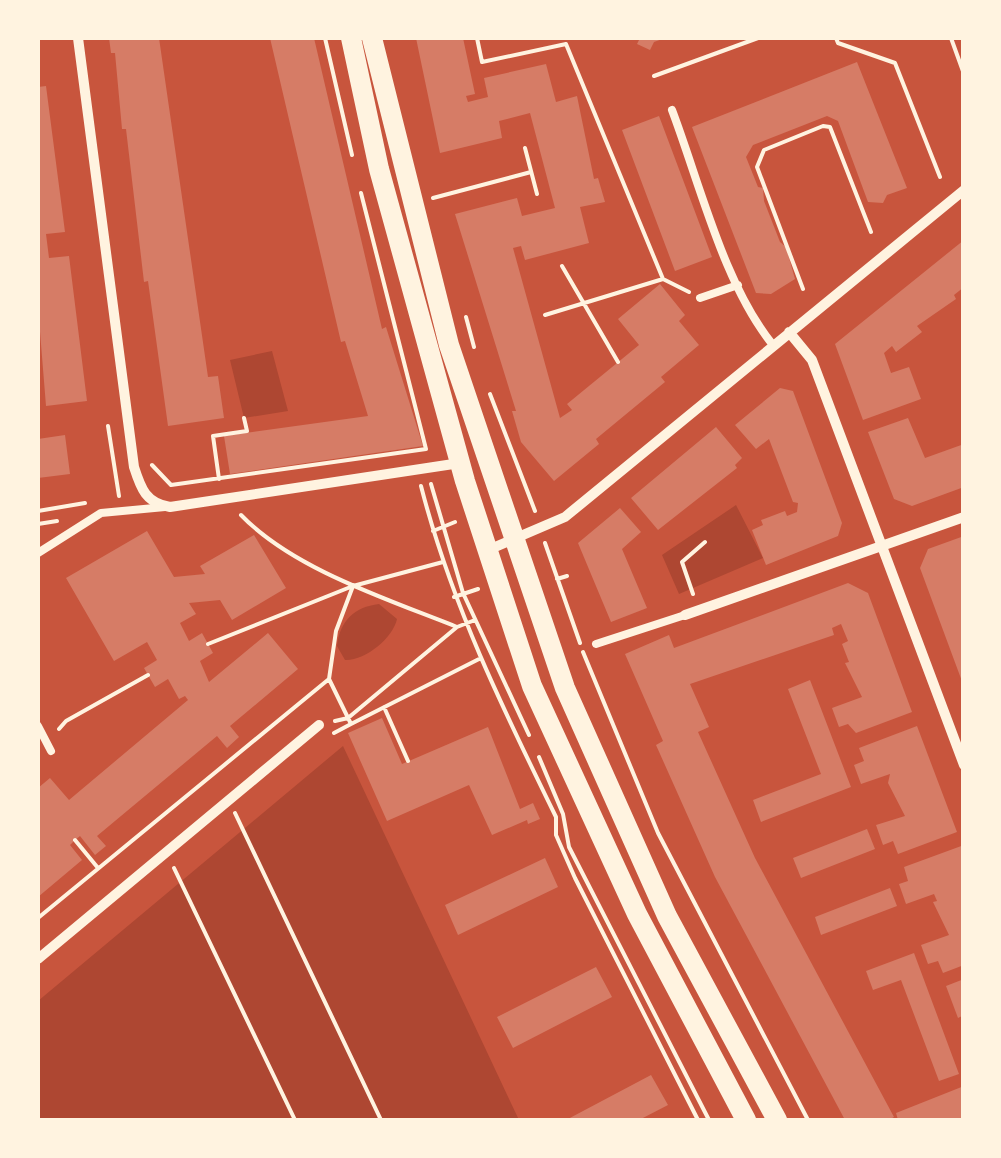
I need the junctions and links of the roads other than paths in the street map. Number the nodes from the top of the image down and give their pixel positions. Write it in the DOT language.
graph roads {
  1 [pos="78,38"];
  2 [pos="351,38"];
  3 [pos="372,38"];
  4 [pos="672,110"];
  5 [pos="964,190"];
  6 [pos="738,284"];
  7 [pos="700,298"];
  8 [pos="789,332"];
  9 [pos="773,346"];
  10 [pos="460,462"];
  11 [pos="170,507"];
  12 [pos="964,516"];
  13 [pos="515,541"];
  14 [pos="882,546"];
  15 [pos="487,550"];
  16 [pos="38,553"];
  17 [pos="685,615"];
  18 [pos="596,644"];
  19 [pos="319,725"];
  20 [pos="38,726"];
  21 [pos="50,751"];
  22 [pos="964,765"];
  23 [pos="38,959"];
  24 [pos="746,1120"];
  25 [pos="777,1120"];
  1 -- 11 [label="street"];
  2 -- 10 [label="main road"];
  3 -- 13 [label="main road"];
  4 -- 6 [label="lane"];
  5 -- 8 [label="street"];
  6 -- 7 [label="lane"];
  6 -- 9 [label="lane"];
  8 -- 9 [label="street"];
  8 -- 14 [label="street"];
  9 -- 13 [label="street"];
  10 -- 11 [label="street"];
  10 -- 15 [label="main road"];
  11 -- 16 [label="lane"];
  12 -- 14 [label="street"];
  13 -- 15 [label="street"];
  13 -- 25 [label="main road"];
  14 -- 17 [label="street"];
  14 -- 22 [label="street"];
  15 -- 24 [label="main road"];
  17 -- 18 [label="lane"];
  19 -- 23 [label="street"];
  20 -- 21 [label="lane"];
}
